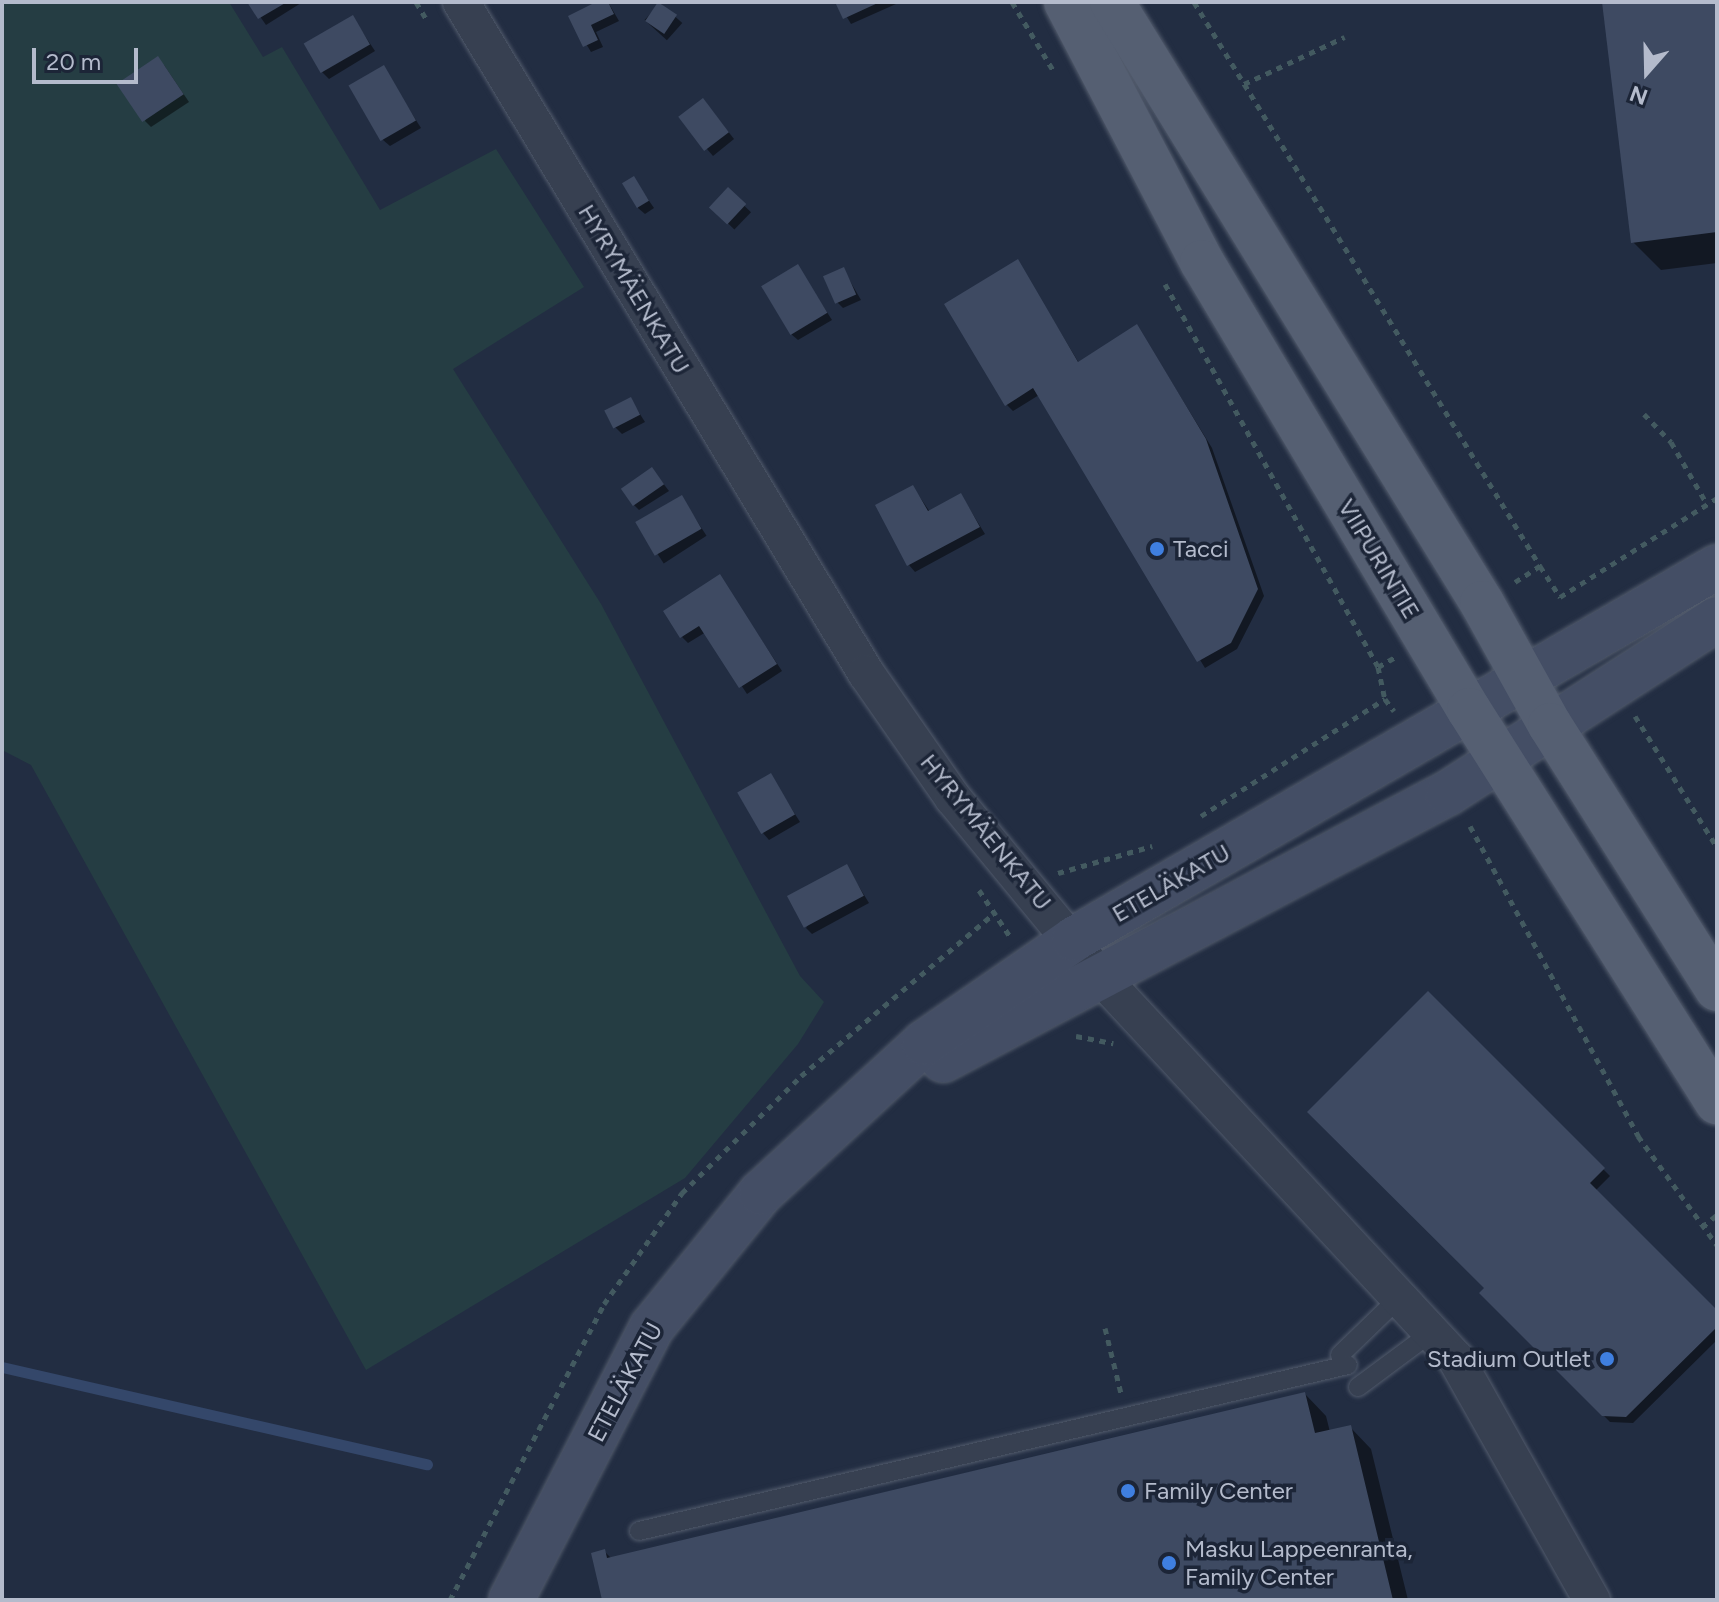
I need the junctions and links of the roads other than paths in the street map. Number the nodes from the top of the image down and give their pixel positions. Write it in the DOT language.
graph roads {
  1 [pos="461,2"];
  2 [pos="1066,2"];
  3 [pos="1112,2"];
  4 [pos="1717,567"];
  5 [pos="1717,619"];
  6 [pos="1525,681"];
  7 [pos="1469,710"];
  8 [pos="1550,725"];
  9 [pos="1501,758"];
  10 [pos="1074,939"];
  11 [pos="1098,974"];
  12 [pos="1717,989"];
  13 [pos="1717,1102"];
  14 [pos="840,1118"];
  15 [pos="1400,1297"];
  16 [pos="1432,1332"];
  17 [pos="1358,1387"];
  18 [pos="639,1531"];
  19 [pos="511,1600"];
  20 [pos="1592,1600"];
  1 -- 10 [label="street, HYRYMÄENKATU"];
  2 -- 7 [label="main road, VIIPURINTIE"];
  3 -- 6 [label="main road"];
  4 -- 6 [label="main road, ETELÄKATU"];
  5 -- 8 [label="main road, ETELÄKATU"];
  6 -- 7 [label="main road, ETELÄKATU"];
  6 -- 8 [label="main road"];
  7 -- 9 [label="main road, VIIPURINTIE"];
  7 -- 10 [label="main road, ETELÄKATU"];
  8 -- 9 [label="main road, ETELÄKATU"];
  8 -- 12 [label="main road"];
  9 -- 11 [label="main road, ETELÄKATU"];
  9 -- 13 [label="main road, VIIPURINTIE"];
  10 -- 11 [label="street, HYRYMÄENKATU"];
  10 -- 14 [label="main road, ETELÄKATU"];
  11 -- 14 [label="main road, ETELÄKATU"];
  11 -- 15 [label="street, HYRYMÄENKATU"];
  14 -- 19 [label="main road, ETELÄKATU"];
  15 -- 16 [label="street, HYRYMÄENKATU"];
  15 -- 18 [label="lane"];
  16 -- 17 [label="lane"];
  16 -- 20 [label="street, HYRYMÄENKATU"];
}
